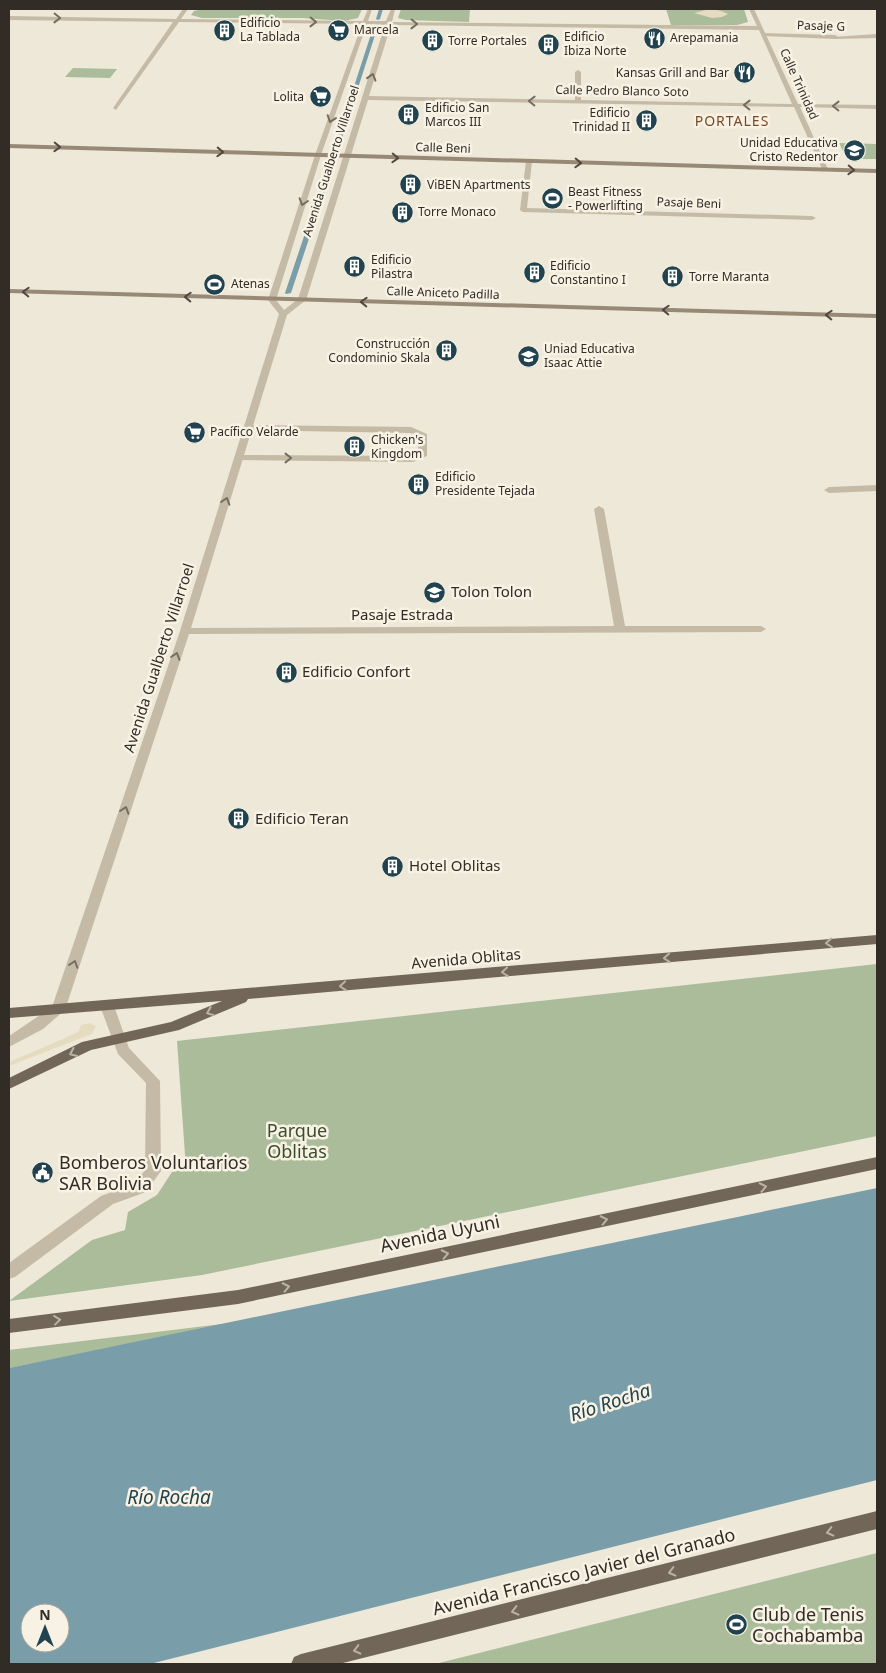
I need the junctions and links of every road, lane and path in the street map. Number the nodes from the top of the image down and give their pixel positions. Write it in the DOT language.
graph roads {
  1 [pos="185,9"];
  2 [pos="370,9"];
  3 [pos="393,9"];
  4 [pos="752,9"];
  5 [pos="9,18"];
  6 [pos="177,20"];
  7 [pos="365,23"];
  8 [pos="388,24"];
  9 [pos="762,31"];
  10 [pos="877,36"];
  11 [pos="578,72"];
  12 [pos="365,98"];
  13 [pos="578,102"];
  14 [pos="795,106"];
  15 [pos="877,107"];
  16 [pos="116,108"];
  17 [pos="9,146"];
  18 [pos="318,155"];
  19 [pos="346,156"];
  20 [pos="529,161"];
  21 [pos="825,169"];
  22 [pos="877,171"];
  23 [pos="812,218"];
  24 [pos="9,291"];
  25 [pos="272,300"];
  26 [pos="302,300"];
  27 [pos="283,314"];
  28 [pos="877,316"];
  29 [pos="249,428"];
  30 [pos="239,458"];
  31 [pos="877,488"];
  32 [pos="829,490"];
  33 [pos="599,509"];
  34 [pos="620,629"];
  35 [pos="761,629"];
  36 [pos="185,631"];
  37 [pos="877,939"];
  38 [pos="255,994"];
  39 [pos="107,1006"];
  40 [pos="58,1010"];
  41 [pos="9,1013"];
  42 [pos="9,1042"];
  43 [pos="121,1044"];
  44 [pos="9,1084"];
  45 [pos="877,1163"];
  46 [pos="9,1272"];
  47 [pos="9,1326"];
  48 [pos="877,1520"];
  49 [pos="302,1664"];
  1 -- 6 [label="street"];
  2 -- 7 [label="street, Avenida Gualberto Villarroel"];
  3 -- 8 [label="street, Avenida Gualberto Villarroel"];
  4 -- 9 [label="street, Calle Trinidad"];
  5 -- 6 [label="street, Pasaje G, one-way"];
  6 -- 7 [label="street, Pasaje G, one-way"];
  6 -- 16 [label="street"];
  7 -- 8 [label="street, Pasaje G"];
  7 -- 18 [label="street, Avenida Gualberto Villarroel, one-way"];
  8 -- 9 [label="street, Pasaje G, one-way"];
  12 -- 8 [label="street, Avenida Gualberto Villarroel, one-way"];
  9 -- 10 [label="street, Pasaje G"];
  9 -- 14 [label="street, Calle Trinidad"];
  11 -- 13 [label="street"];
  13 -- 12 [label="street, Calle Pedro Blanco Soto, one-way"];
  12 -- 19 [label="street, Avenida Gualberto Villarroel"];
  14 -- 13 [label="street, Calle Pedro Blanco Soto, one-way"];
  15 -- 14 [label="street, Calle Pedro Blanco Soto, one-way"];
  14 -- 21 [label="street, Calle Trinidad"];
  17 -- 18 [label="main road, Calle Beni, one-way"];
  18 -- 19 [label="main road, Calle Beni"];
  18 -- 25 [label="street, Avenida Gualberto Villarroel, one-way"];
  19 -- 20 [label="main road, Calle Beni, one-way"];
  19 -- 26 [label="street, Avenida Gualberto Villarroel"];
  20 -- 21 [label="main road, Calle Beni, one-way"];
  20 -- 23 [label="street, Pasaje Beni"];
  21 -- 22 [label="main road, Calle Beni, one-way"];
  25 -- 24 [label="main road, Calle Aniceto Padilla, one-way"];
  25 -- 26 [label="main road, Calle Aniceto Padilla"];
  25 -- 27 [label="street"];
  26 -- 27 [label="street"];
  28 -- 26 [label="main road, Calle Aniceto Padilla, one-way"];
  27 -- 29 [label="street, Avenida Gualberto Villarroel"];
  29 -- 30 [label="street, Avenida Gualberto Villarroel"];
  30 -- 29 [label="street, one-way"];
  36 -- 30 [label="street, Avenida Gualberto Villarroel, one-way"];
  31 -- 32 [label="street"];
  33 -- 34 [label="street"];
  34 -- 35 [label="street, Pasaje Estrada"];
  34 -- 36 [label="street, Pasaje Estrada"];
  40 -- 36 [label="street, Avenida Gualberto Villarroel, one-way"];
  37 -- 38 [label="main road, Avenida Oblitas, one-way"];
  38 -- 39 [label="main road, Avenida Oblitas"];
  38 -- 43 [label="main road, one-way"];
  39 -- 40 [label="main road, Avenida Oblitas"];
  39 -- 43 [label="street"];
  40 -- 41 [label="main road, Avenida Oblitas"];
  40 -- 42 [label="street"];
  43 -- 44 [label="main road, one-way"];
  43 -- 46 [label="street"];
  47 -- 45 [label="main road, Avenida Uyuni, one-way"];
  48 -- 49 [label="main road, Avenida Francisco Javier del Granado, one-way"];
}
